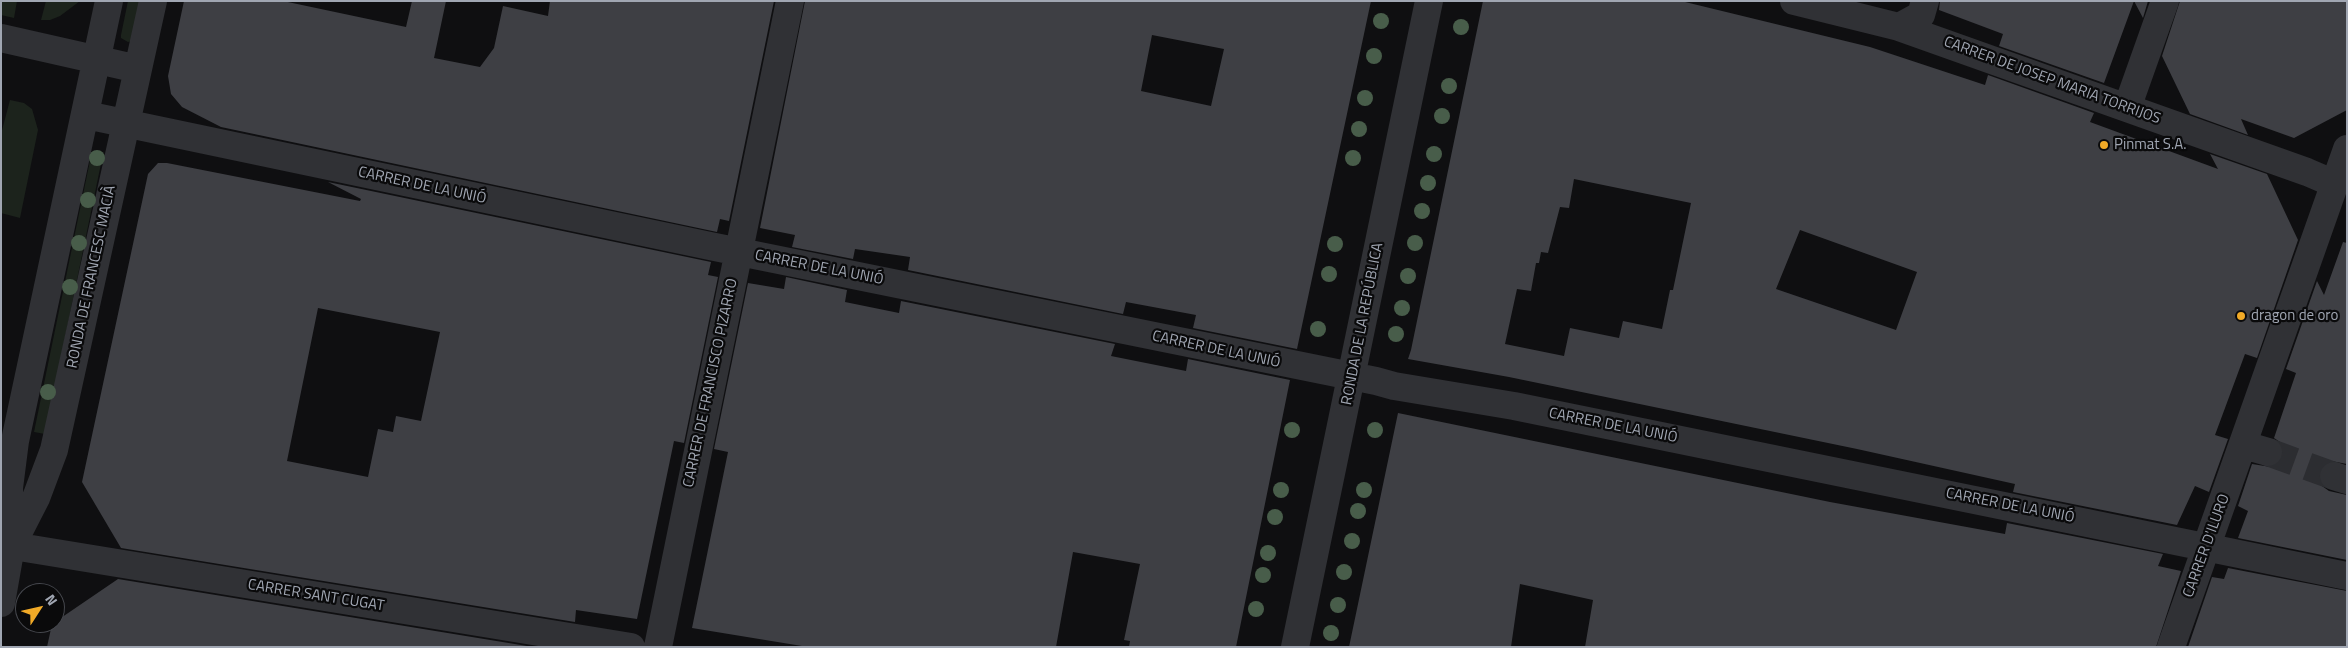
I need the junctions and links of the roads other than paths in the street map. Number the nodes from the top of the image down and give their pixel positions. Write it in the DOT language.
graph roads {
  1 [pos="110,1"];
  2 [pos="153,1"];
  3 [pos="790,1"];
  4 [pos="1429,1"];
  5 [pos="1794,1"];
  6 [pos="1926,1"];
  7 [pos="2165,1"];
  8 [pos="1899,27"];
  9 [pos="1,38"];
  10 [pos="97,60"];
  11 [pos="138,69"];
  12 [pos="2127,108"];
  13 [pos="86,115"];
  14 [pos="126,124"];
  15 [pos="2347,149"];
  16 [pos="2335,184"];
  17 [pos="738,252"];
  18 [pos="1353,377"];
  19 [pos="6,545"];
  20 [pos="2207,547"];
  21 [pos="2347,576"];
  22 [pos="1,604"];
  23 [pos="631,647"];
  24 [pos="658,647"];
  25 [pos="1295,647"];
  26 [pos="2170,647"];
  1 -- 10 [label="street, RONDA DE FRANCESC MACIÀ"];
  2 -- 11 [label="street, RONDA DE FRANCESC MACIÀ"];
  3 -- 17 [label="street, CARRER DE FRANCISCO PIZARRO"];
  4 -- 18 [label="street, RONDA DE LA REPÚBLICA"];
  5 -- 8 [label="street, CARRER DE JOSEP MARIA TORRIJOS"];
  6 -- 8 [label="street"];
  7 -- 12 [label="street"];
  8 -- 12 [label="street, CARRER DE JOSEP MARIA TORRIJOS"];
  9 -- 10 [label="street"];
  10 -- 11 [label="street"];
  10 -- 13 [label="street, RONDA DE FRANCESC MACIÀ"];
  11 -- 14 [label="street, RONDA DE FRANCESC MACIÀ"];
  12 -- 16 [label="street, CARRER DE JOSEP MARIA TORRIJOS"];
  13 -- 14 [label="street, CARRER DE LA UNIÓ"];
  13 -- 19 [label="street, RONDA DE FRANCESC MACIÀ"];
  14 -- 17 [label="street, CARRER DE LA UNIÓ"];
  14 -- 19 [label="street, RONDA DE FRANCESC MACIÀ"];
  15 -- 16 [label="street, CARRER D'ILURO"];
  16 -- 20 [label="street, CARRER D'ILURO"];
  17 -- 18 [label="street, CARRER DE LA UNIÓ"];
  17 -- 24 [label="street, CARRER DE FRANCISCO PIZARRO"];
  18 -- 20 [label="street, CARRER DE LA UNIÓ"];
  18 -- 25 [label="street, RONDA DE LA REPÚBLICA"];
  19 -- 22 [label="street, RONDA DE FRANCESC MACIÀ"];
  19 -- 23 [label="street, CARRER SANT CUGAT"];
  20 -- 21 [label="street, CARRER DE LA UNIÓ"];
  20 -- 26 [label="street, CARRER D'ILURO"];
}
